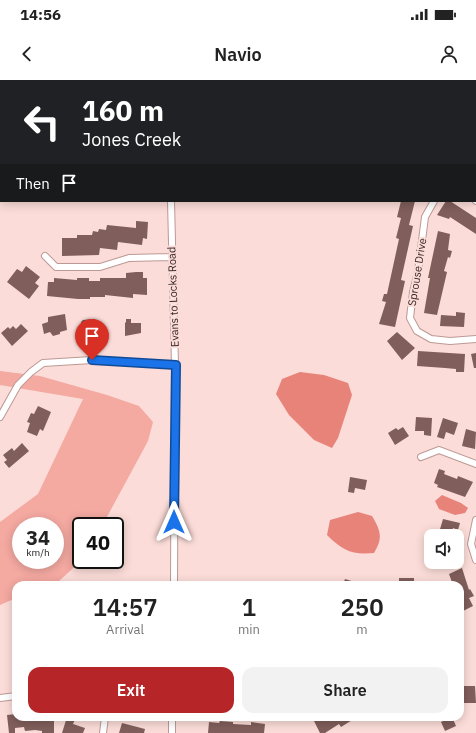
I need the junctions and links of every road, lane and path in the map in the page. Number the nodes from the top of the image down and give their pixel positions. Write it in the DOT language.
graph roads {
  1 [pos="171,202"];
  2 [pos="433,202"];
  3 [pos="45,256"];
  4 [pos="171,257"];
  5 [pos="476,339"];
  6 [pos="176,365"];
  7 [pos="0,417"];
  8 [pos="421,457"];
  9 [pos="476,464"];
  10 [pos="476,520"];
  11 [pos="476,560"];
  12 [pos="174,581"];
  13 [pos="12,696"];
  14 [pos="0,698"];
  15 [pos="104,721"];
  16 [pos="172,721"];
  17 [pos="103,733"];
  18 [pos="172,733"];
  1 -- 4 [label="street, Evans to Locks Road"];
  2 -- 5 [label="street, Sprouse Drive"];
  3 -- 4 [label="street"];
  4 -- 6 [label="street, Evans to Locks Road"];
  6 -- 7 [label="street"];
  6 -- 12 [label="street, Evans to Locks Road"];
  8 -- 9 [label="street"];
  10 -- 11 [label="street"];
  13 -- 14 [label="street"];
  15 -- 17 [label="street"];
  16 -- 18 [label="street"];
}
